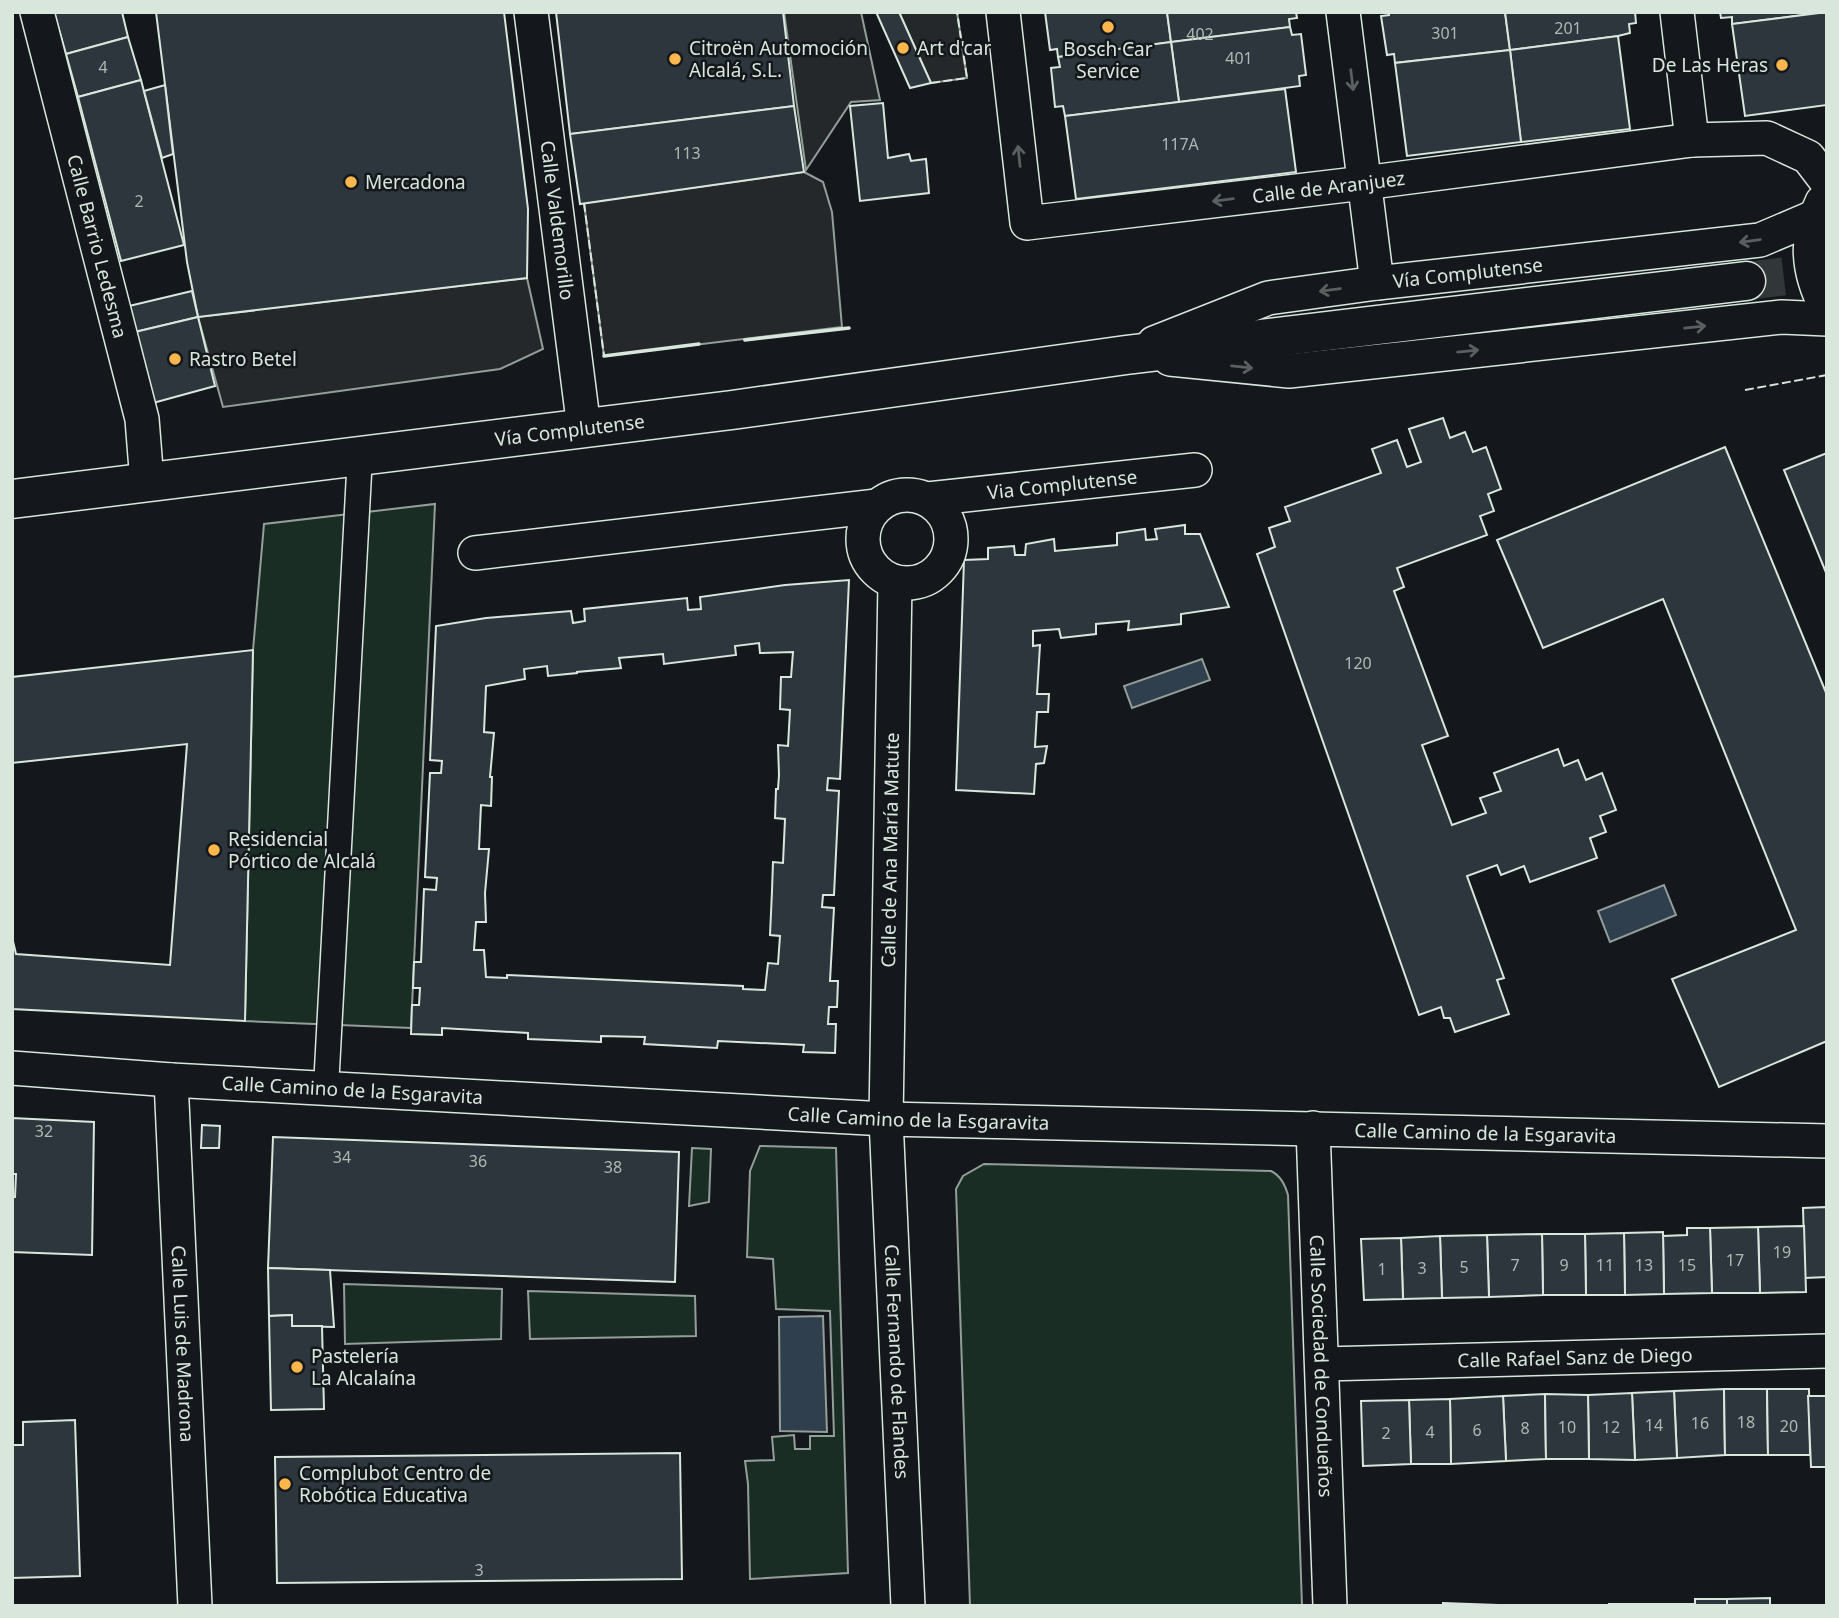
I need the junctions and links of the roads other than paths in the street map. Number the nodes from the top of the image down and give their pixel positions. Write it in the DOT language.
graph roads {
  1 [pos="37,12"];
  2 [pos="531,12"];
  3 [pos="1003,12"];
  4 [pos="1343,12"];
  5 [pos="1677,12"];
  6 [pos="1692,140"];
  7 [pos="1827,182"];
  8 [pos="1364,183"];
  9 [pos="1820,204"];
  10 [pos="1746,281"];
  11 [pos="1377,283"];
  12 [pos="1827,309"];
  13 [pos="1827,319"];
  14 [pos="1126,355"];
  15 [pos="584,428"];
  16 [pos="360,455"];
  17 [pos="1195,470"];
  18 [pos="148,482"];
  19 [pos="12,499"];
  20 [pos="928,499"];
  21 [pos="877,506"];
  22 [pos="475,553"];
  23 [pos="895,582"];
  24 [pos="12,1068"];
  25 [pos="171,1080"];
  26 [pos="326,1088"];
  27 [pos="886,1119"];
  28 [pos="1312,1128"];
  29 [pos="1827,1141"];
  30 [pos="1827,1351"];
  31 [pos="1323,1364"];
  32 [pos="195,1606"];
  33 [pos="908,1606"];
  34 [pos="1330,1606"];
  1 -- 18 [label="street, Calle Barrio Ledesma"];
  2 -- 15 [label="street, Calle Valdemorillo"];
  8 -- 3 [label="street, Calle de Aranjuez, one-way"];
  4 -- 8 [label="street, one-way"];
  5 -- 6 [label="street"];
  6 -- 7 [label="street, Calle de Aranjuez"];
  6 -- 8 [label="street, Calle de Aranjuez"];
  8 -- 11 [label="street"];
  9 -- 11 [label="street, Vía Complutense, one-way"];
  9 -- 12 [label="street"];
  10 -- 14 [label="main road, Vía Complutense"];
  11 -- 14 [label="street, Vía Complutense, one-way"];
  14 -- 13 [label="street, Vía Complutense, one-way"];
  14 -- 15 [label="main road, Vía Complutense"];
  15 -- 16 [label="main road, Vía Complutense"];
  16 -- 18 [label="main road, Vía Complutense"];
  16 -- 26 [label="street"];
  17 -- 20 [label="street, Via Complutense"];
  18 -- 19 [label="main road, Vía Complutense"];
  20 -- 21 [label="street"];
  20 -- 23 [label="street"];
  21 -- 22 [label="street"];
  21 -- 23 [label="street"];
  23 -- 27 [label="street, Calle de Ana María Matute"];
  24 -- 25 [label="street, Calle Camino de la Esgaravita"];
  25 -- 26 [label="street, Calle Camino de la Esgaravita"];
  25 -- 32 [label="street, Calle Luis de Madrona"];
  26 -- 27 [label="street, Calle Camino de la Esgaravita"];
  27 -- 28 [label="street, Calle Camino de la Esgaravita"];
  27 -- 33 [label="street, Calle Fernando de Flandes"];
  28 -- 29 [label="street, Calle Camino de la Esgaravita"];
  28 -- 31 [label="street, Calle Sociedad de Condueños"];
  30 -- 31 [label="street, Calle Rafael Sanz de Diego"];
  31 -- 34 [label="street, Calle Sociedad de Condueños"];
}
